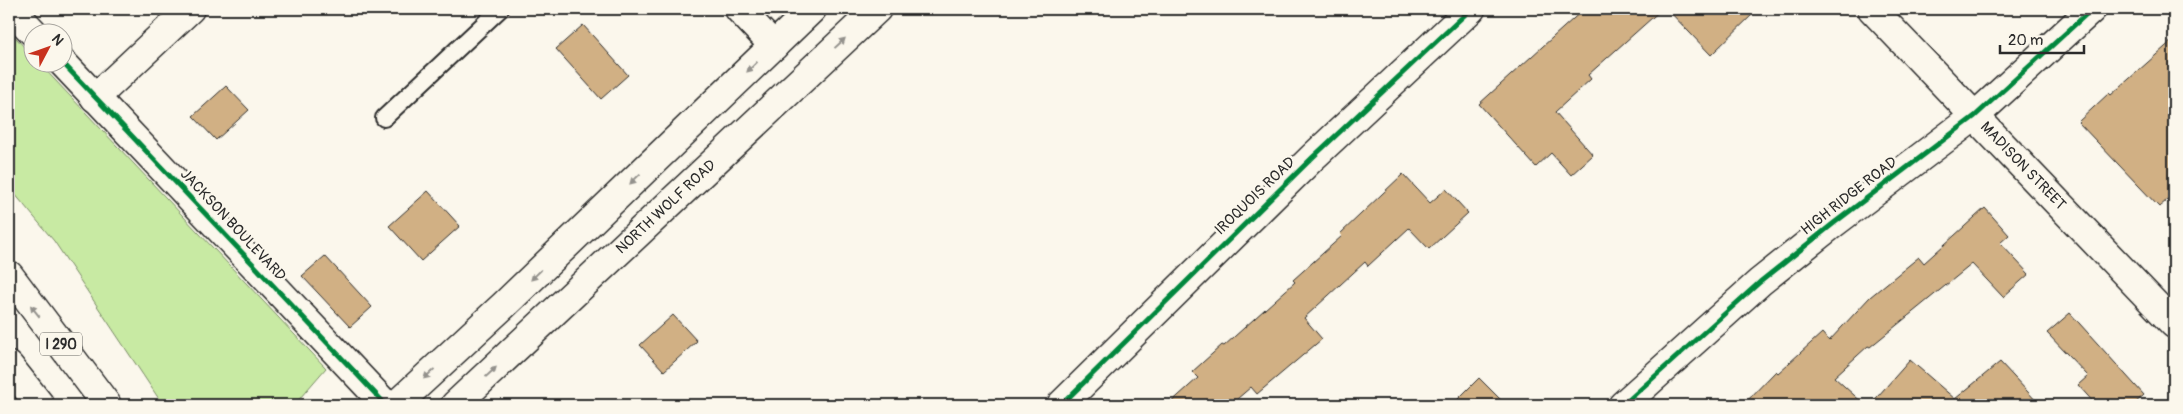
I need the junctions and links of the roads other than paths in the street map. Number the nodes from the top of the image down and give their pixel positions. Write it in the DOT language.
graph roads {
  1 [pos="11,9"];
  2 [pos="190,9"];
  3 [pos="500,9"];
  4 [pos="739,9"];
  5 [pos="812,9"];
  6 [pos="877,9"];
  7 [pos="1472,9"];
  8 [pos="1872,9"];
  9 [pos="2092,9"];
  10 [pos="24,22"];
  11 [pos="774,46"];
  12 [pos="71,72"];
  13 [pos="805,77"];
  14 [pos="95,98"];
  15 [pos="1975,116"];
  16 [pos="384,118"];
  17 [pos="11,279"];
  18 [pos="2174,324"];
  19 [pos="9,366"];
  20 [pos="40,405"];
  21 [pos="108,405"];
  22 [pos="386,405"];
  23 [pos="396,405"];
  24 [pos="455,405"];
  25 [pos="1061,405"];
  26 [pos="1623,405"];
  1 -- 10 [label="main road"];
  2 -- 14 [label="main road"];
  3 -- 16 [label="lane"];
  4 -- 11 [label="main road"];
  5 -- 11 [label="main road"];
  13 -- 6 [label="main road, NORTH WOLF ROAD, one-way"];
  7 -- 25 [label="main road, IROQUOIS ROAD"];
  8 -- 15 [label="main road, MADISON STREET"];
  9 -- 15 [label="main road, HIGH RIDGE ROAD"];
  11 -- 13 [label="main road"];
  11 -- 23 [label="main road, one-way"];
  12 -- 14 [label="main road, JACKSON BOULEVARD"];
  24 -- 13 [label="main road, NORTH WOLF ROAD, one-way"];
  14 -- 22 [label="main road, JACKSON BOULEVARD"];
  15 -- 18 [label="main road, MADISON STREET"];
  15 -- 26 [label="main road, HIGH RIDGE ROAD"];
  21 -- 17 [label="main road, I 290, one-way"];
  19 -- 20 [label="main road"];
}
